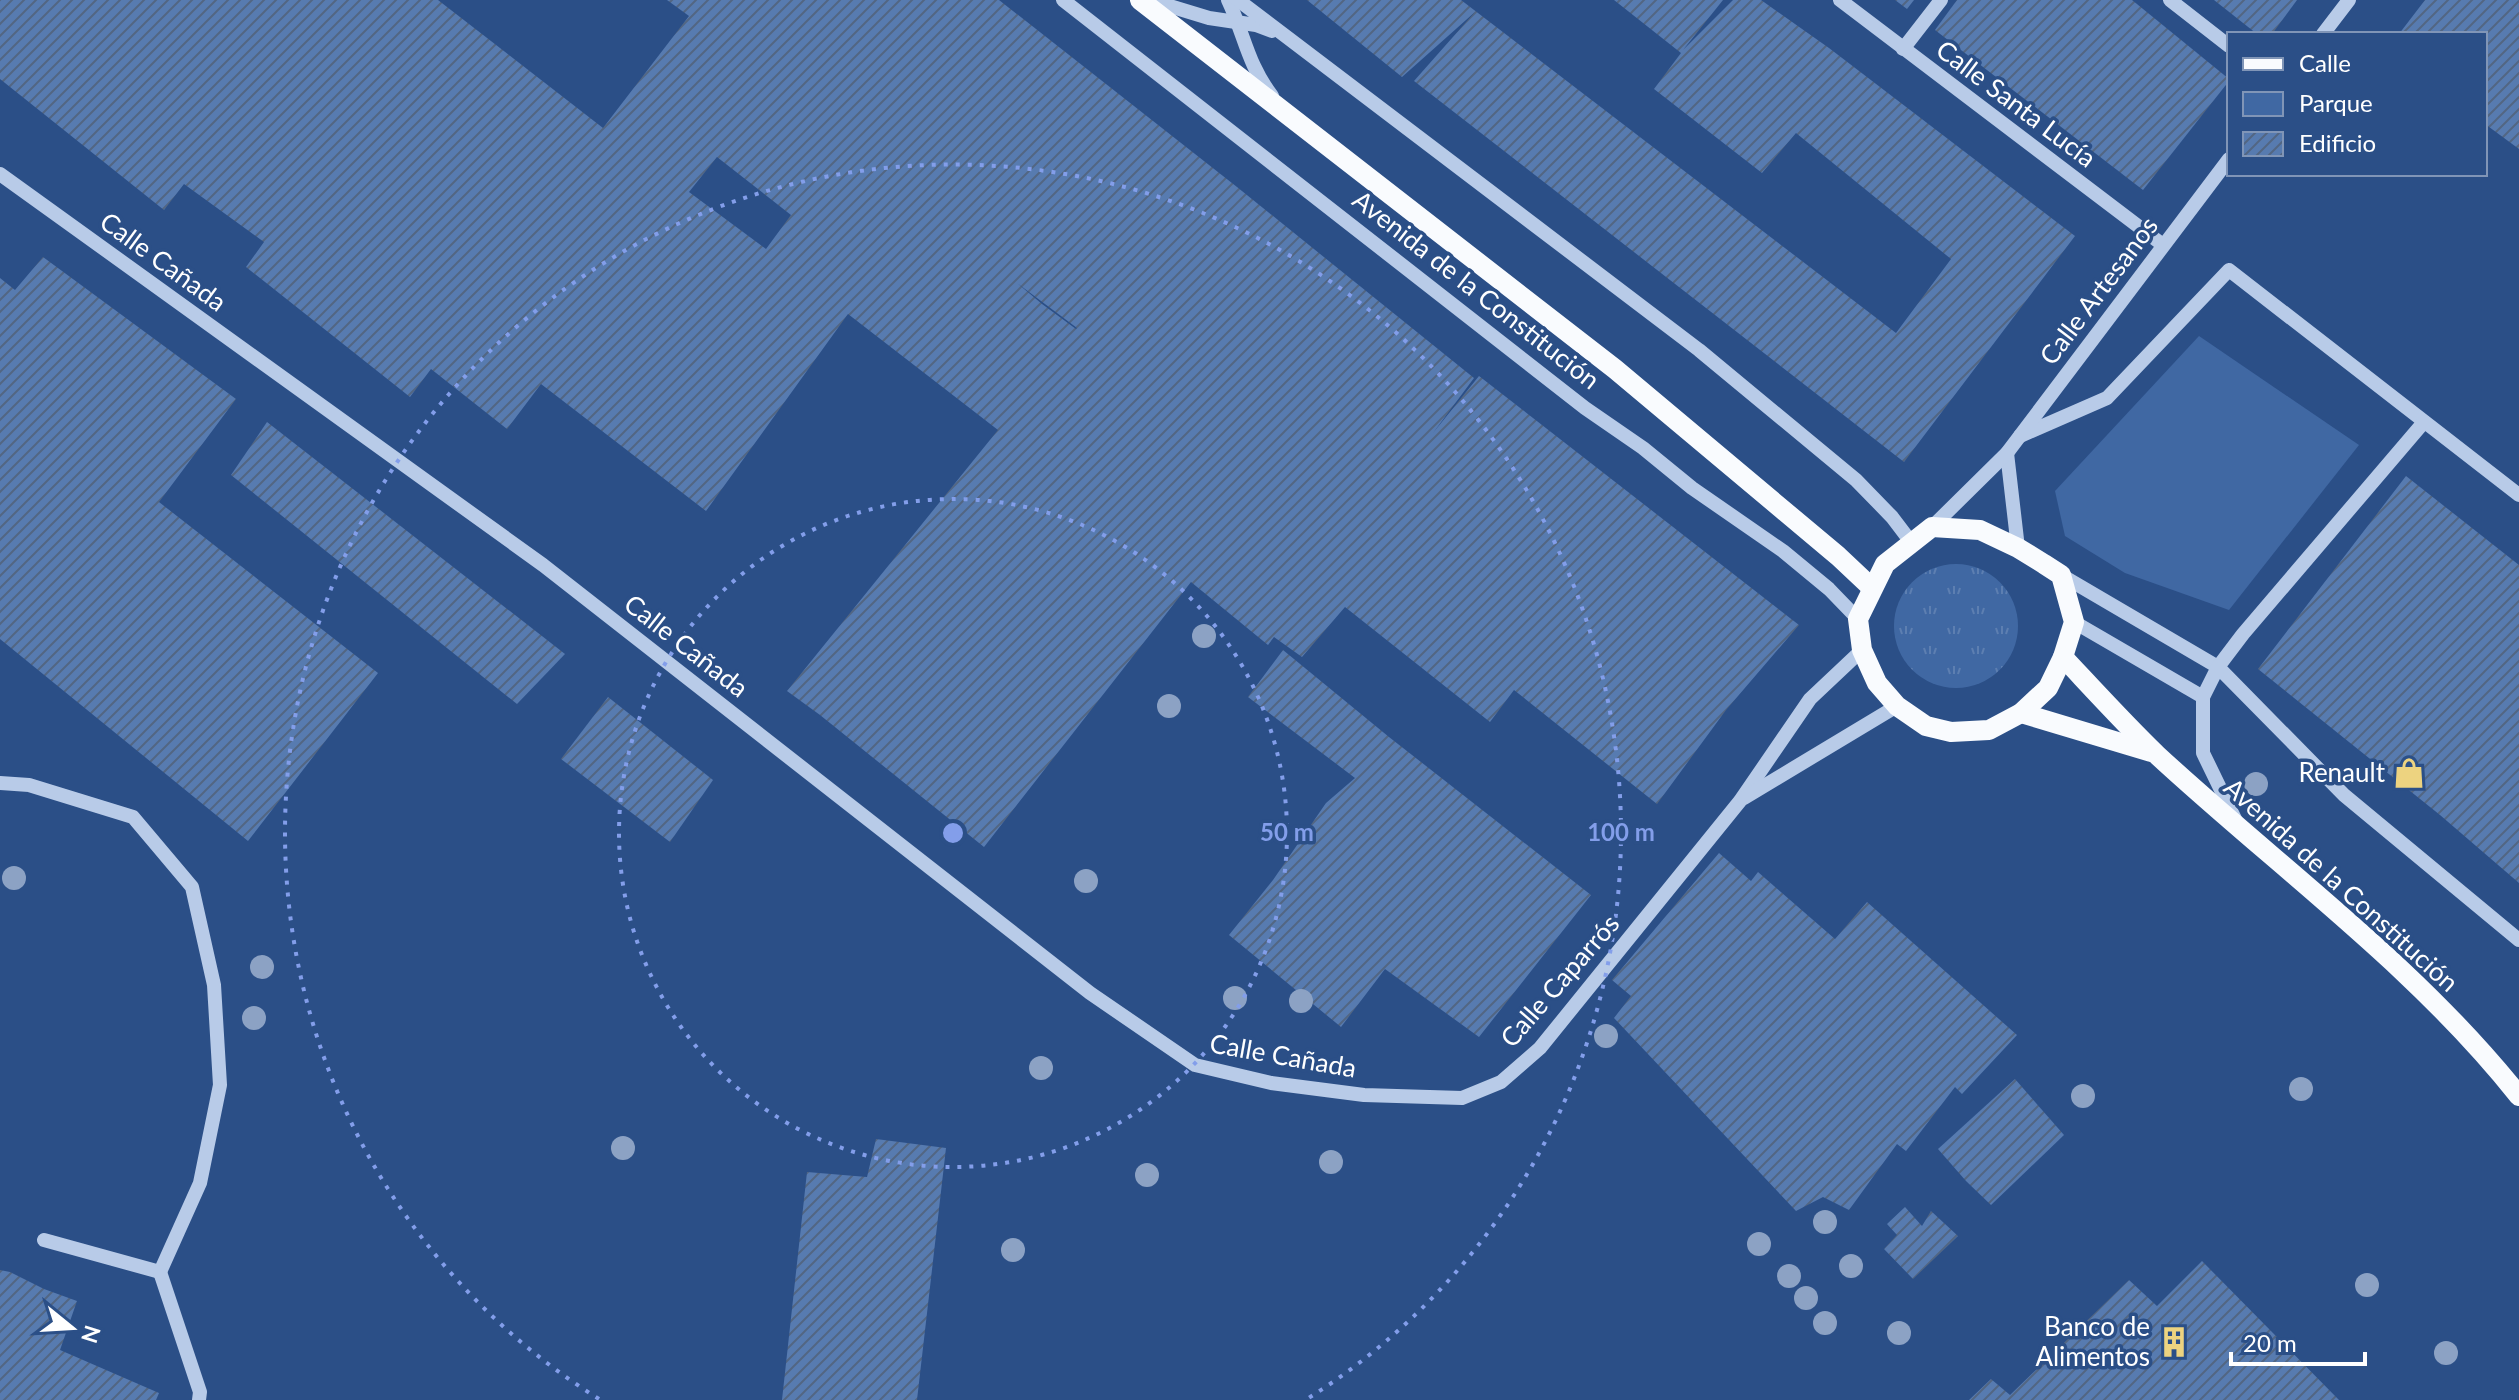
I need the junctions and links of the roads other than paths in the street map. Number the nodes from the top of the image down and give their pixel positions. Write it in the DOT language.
graph roads {
  1 [pos="1063,0"];
  2 [pos="1140,0"];
  3 [pos="1150,0"];
  4 [pos="1228,0"];
  5 [pos="1238,0"];
  6 [pos="1840,0"];
  7 [pos="1941,0"];
  8 [pos="2170,0"];
  9 [pos="2349,0"];
  10 [pos="1237,22"];
  11 [pos="2325,32"];
  12 [pos="1287,37"];
  13 [pos="2227,44"];
  14 [pos="1903,49"];
  15 [pos="1284,112"];
  16 [pos="2227,162"];
  17 [pos="0,174"];
  18 [pos="2163,245"];
  19 [pos="2424,422"];
  20 [pos="2020,436"];
  21 [pos="2007,453"];
  22 [pos="2519,495"];
  23 [pos="1932,527"];
  24 [pos="1911,542"];
  25 [pos="2018,548"];
  26 [pos="2061,575"];
  27 [pos="1872,588"];
  28 [pos="1858,619"];
  29 [pos="2074,622"];
  30 [pos="1862,650"];
  31 [pos="2063,657"];
  32 [pos="2218,667"];
  33 [pos="2203,697"];
  34 [pos="1897,706"];
  35 [pos="2021,713"];
  36 [pos="2155,753"];
  37 [pos="0,783"];
  38 [pos="1740,801"];
  39 [pos="2239,825"];
  40 [pos="2519,940"];
  41 [pos="1364,1095"];
  42 [pos="2519,1096"];
  43 [pos="44,1240"];
  44 [pos="160,1272"];
  45 [pos="199,1400"];
  1 -- 28 [label="street, Avenida de la Constitución"];
  2 -- 15 [label="main road, Avenida de la Constitución"];
  3 -- 10 [label="street"];
  4 -- 10 [label="street, Avenida de la Constitución"];
  5 -- 12 [label="street"];
  6 -- 14 [label="street, Calle Santa Lucía"];
  7 -- 14 [label="street"];
  8 -- 13 [label="street"];
  9 -- 11 [label="street"];
  10 -- 12 [label="street"];
  10 -- 15 [label="street, Avenida de la Constitución"];
  12 -- 24 [label="street"];
  14 -- 18 [label="street, Calle Santa Lucía"];
  15 -- 27 [label="main road, Avenida de la Constitución"];
  16 -- 18 [label="street, Calle Artesanos"];
  17 -- 41 [label="street, Calle Cañada"];
  18 -- 20 [label="street, Calle Artesanos"];
  19 -- 20 [label="street"];
  19 -- 22 [label="street"];
  19 -- 32 [label="street"];
  20 -- 21 [label="street, Calle Artesanos"];
  21 -- 23 [label="street, Calle Artesanos"];
  21 -- 25 [label="street"];
  23 -- 24 [label="main road"];
  23 -- 25 [label="main road"];
  24 -- 27 [label="main road"];
  25 -- 26 [label="main road"];
  26 -- 29 [label="main road"];
  26 -- 32 [label="street"];
  27 -- 28 [label="main road"];
  28 -- 30 [label="main road"];
  29 -- 31 [label="main road"];
  29 -- 33 [label="street"];
  30 -- 34 [label="main road"];
  30 -- 38 [label="street, Calle Caparrós"];
  31 -- 35 [label="main road"];
  31 -- 36 [label="main road, Avenida de la Constitución"];
  32 -- 33 [label="street"];
  32 -- 40 [label="street"];
  33 -- 39 [label="street"];
  34 -- 35 [label="main road"];
  34 -- 38 [label="street, Calle Caparrós"];
  35 -- 36 [label="main road, Avenida de la Constitución"];
  36 -- 39 [label="main road, Avenida de la Constitución"];
  37 -- 44 [label="street"];
  38 -- 41 [label="street, Calle Caparrós"];
  39 -- 42 [label="main road, Avenida de la Constitución"];
  43 -- 44 [label="street"];
  44 -- 45 [label="street"];
}
